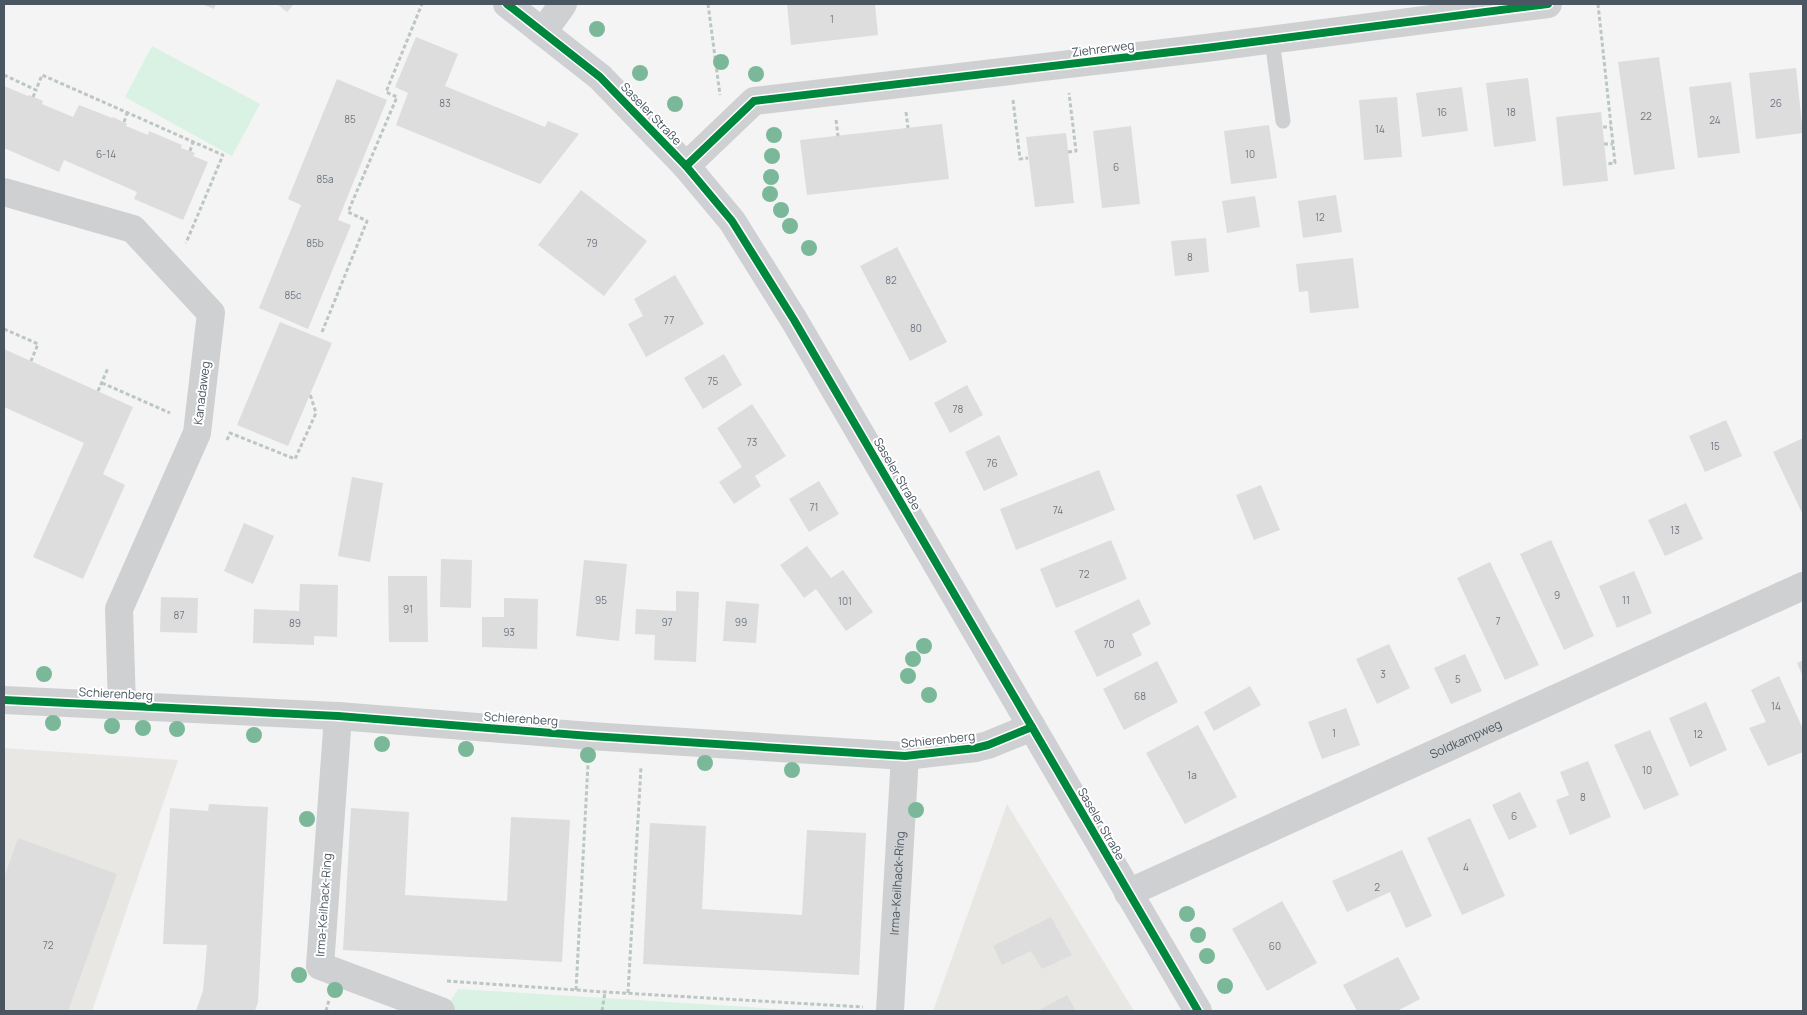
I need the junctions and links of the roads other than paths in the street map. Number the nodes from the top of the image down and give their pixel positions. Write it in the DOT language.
graph roads {
  1 [pos="507,4"];
  2 [pos="563,4"];
  3 [pos="1548,4"];
  4 [pos="543,32"];
  5 [pos="1272,40"];
  6 [pos="1284,120"];
  7 [pos="686,166"];
  8 [pos="4,192"];
  9 [pos="1803,586"];
  10 [pos="4,700"];
  11 [pos="122,706"];
  12 [pos="338,716"];
  13 [pos="1032,728"];
  14 [pos="905,756"];
  15 [pos="1128,893"];
  16 [pos="890,1010"];
  17 [pos="441,1011"];
  18 [pos="1198,1011"];
  1 -- 4 [label="street, Saseler Straße"];
  2 -- 4 [label="street"];
  3 -- 5 [label="street, Ziehrerweg"];
  4 -- 7 [label="street, Saseler Straße"];
  5 -- 6 [label="lane"];
  5 -- 7 [label="street, Ziehrerweg"];
  7 -- 13 [label="street, Saseler Straße"];
  8 -- 11 [label="street, Kanadaweg"];
  9 -- 15 [label="street, Soldkampweg"];
  10 -- 11 [label="street, Schierenberg"];
  11 -- 12 [label="street, Schierenberg"];
  12 -- 14 [label="street, Schierenberg"];
  12 -- 17 [label="street, Irma-Keilhack-Ring"];
  13 -- 14 [label="street, Schierenberg"];
  13 -- 15 [label="street, Saseler Straße"];
  14 -- 16 [label="street, Irma-Keilhack-Ring"];
  15 -- 18 [label="street, Saseler Straße"];
}
